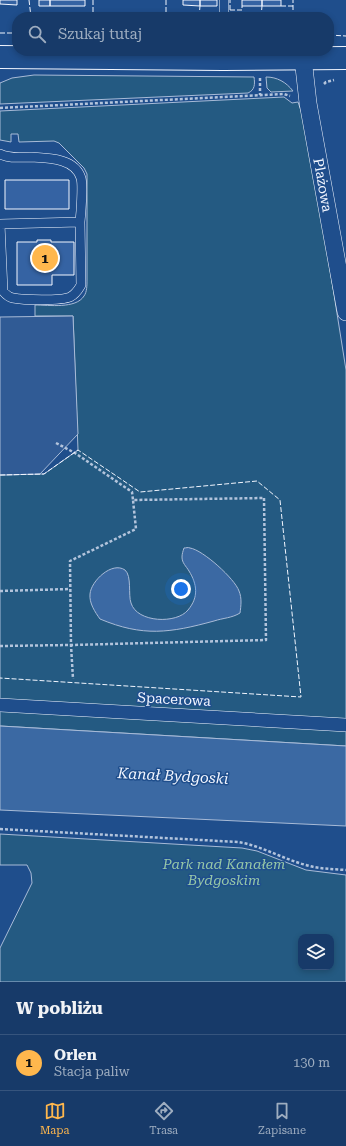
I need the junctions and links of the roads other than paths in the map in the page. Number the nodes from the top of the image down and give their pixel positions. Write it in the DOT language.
graph roads {
  1 [pos="224,0"];
  2 [pos="224,12"];
  3 [pos="149,56"];
  4 [pos="250,56"];
  5 [pos="0,58"];
  6 [pos="303,58"];
  7 [pos="346,58"];
  8 [pos="0,154"];
  9 [pos="80,222"];
  10 [pos="0,224"];
  11 [pos="346,312"];
  12 [pos="0,705"];
  13 [pos="346,725"];
  1 -- 2 [label="lane"];
  3 -- 5 [label="main road"];
  4 -- 6 [label="main road"];
  6 -- 7 [label="main road"];
  6 -- 11 [label="street, Plażowa"];
  8 -- 9 [label="lane"];
  9 -- 10 [label="lane"];
  9 -- 10 [label="lane"];
  12 -- 13 [label="street, Spacerowa"];
}
